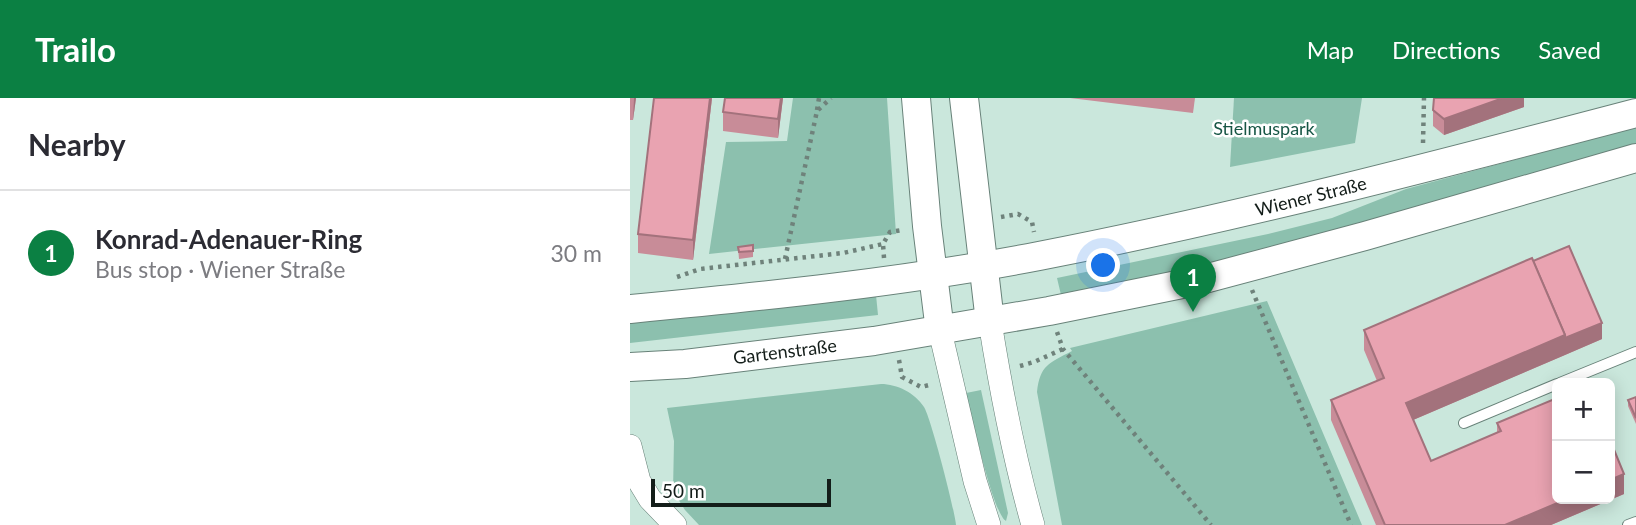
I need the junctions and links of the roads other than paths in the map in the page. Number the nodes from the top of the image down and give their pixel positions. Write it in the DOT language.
graph roads {
  1 [pos="916,98"];
  2 [pos="964,98"];
  3 [pos="1636,113"];
  4 [pos="1636,158"];
  5 [pos="983,266"];
  6 [pos="932,275"];
  7 [pos="630,309"];
  8 [pos="990,322"];
  9 [pos="940,331"];
  10 [pos="1636,352"];
  11 [pos="630,367"];
  12 [pos="1573,378"];
  13 [pos="1552,387"];
  14 [pos="1464,423"];
  15 [pos="630,446"];
  16 [pos="1636,522"];
  17 [pos="675,525"];
  18 [pos="989,525"];
  19 [pos="1033,525"];
  20 [pos="1628,525"];
  1 -- 6 [label="street"];
  2 -- 5 [label="street"];
  3 -- 5 [label="street, Wiener Straße"];
  4 -- 8 [label="street"];
  5 -- 6 [label="street, Wiener Straße"];
  5 -- 8 [label="street"];
  6 -- 7 [label="street"];
  6 -- 9 [label="street"];
  8 -- 9 [label="street, Gartenstraße"];
  8 -- 19 [label="street"];
  9 -- 11 [label="street, Gartenstraße"];
  9 -- 18 [label="street"];
  10 -- 12 [label="lane"];
  13 -- 14 [label="lane"];
  15 -- 17 [label="street"];
  16 -- 20 [label="lane"];
}
